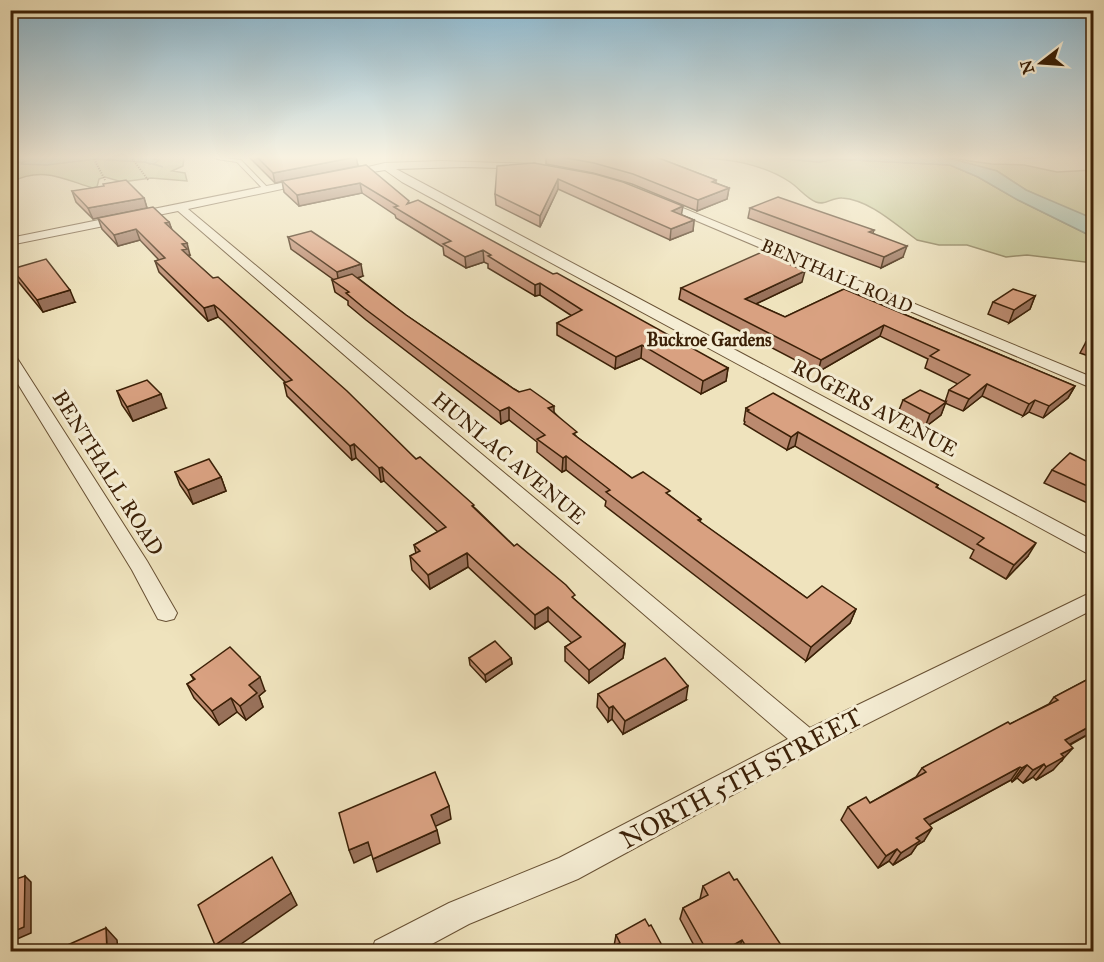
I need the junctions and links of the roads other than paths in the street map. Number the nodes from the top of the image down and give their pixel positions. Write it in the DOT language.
graph roads {
  1 [pos="210,202"];
  2 [pos="447,202"];
  3 [pos="661,202"];
  4 [pos="181,208"];
  5 [pos="10,242"];
  6 [pos="10,358"];
  7 [pos="1094,384"];
  8 [pos="1094,550"];
  9 [pos="1094,598"];
  10 [pos="166,613"];
  11 [pos="808,741"];
  12 [pos="386,951"];
  1 -- 4 [label="street"];
  2 -- 8 [label="street, ROGERS AVENUE"];
  3 -- 7 [label="street, BENTHALL ROAD"];
  4 -- 5 [label="street"];
  4 -- 11 [label="street, HUNLAC AVENUE"];
  6 -- 10 [label="street, BENTHALL ROAD"];
  9 -- 11 [label="street, NORTH 5TH STREET"];
  11 -- 12 [label="street, NORTH 5TH STREET"];
}
